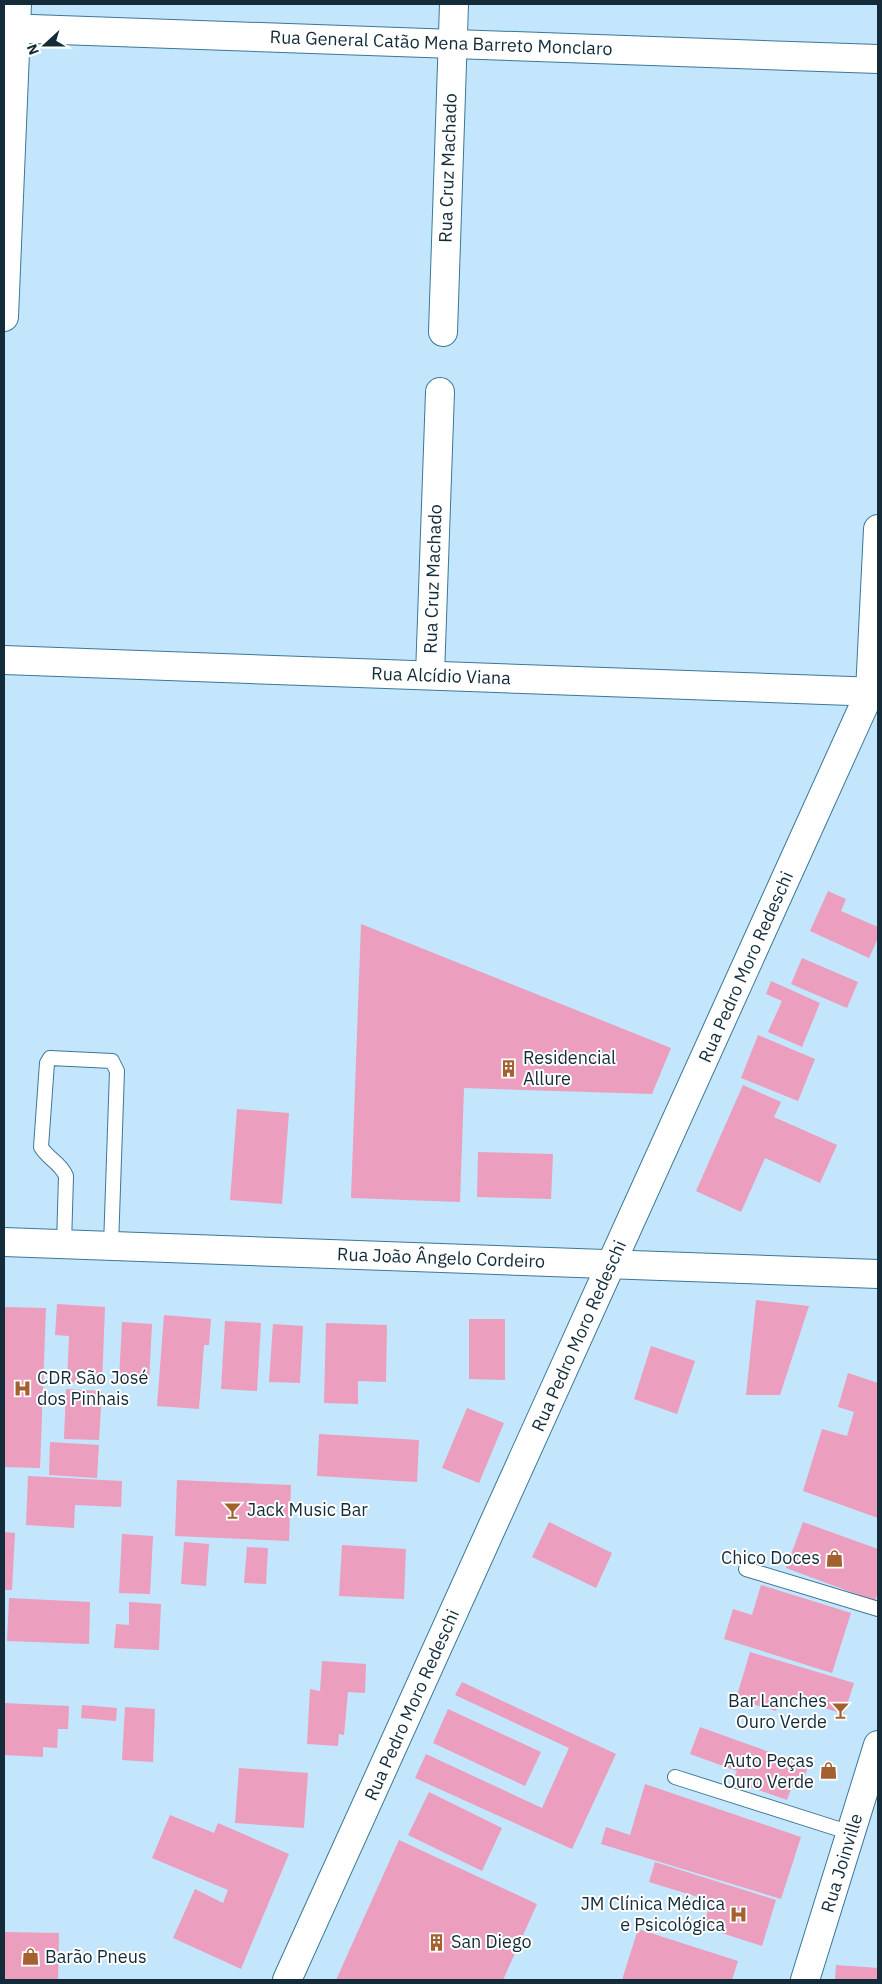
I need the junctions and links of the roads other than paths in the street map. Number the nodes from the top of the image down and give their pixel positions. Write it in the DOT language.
graph roads {
  1 [pos="454,4"];
  2 [pos="12,20"];
  3 [pos="453,44"];
  4 [pos="878,59"];
  5 [pos="4,317"];
  6 [pos="443,332"];
  7 [pos="440,392"];
  8 [pos="878,529"];
  9 [pos="4,660"];
  10 [pos="430,675"];
  11 [pos="874,692"];
  12 [pos="4,1242"];
  13 [pos="64,1244"];
  14 [pos="111,1246"];
  15 [pos="612,1264"];
  16 [pos="878,1274"];
  17 [pos="746,1568"];
  18 [pos="878,1608"];
  19 [pos="878,1745"];
  20 [pos="675,1777"];
  21 [pos="851,1832"];
  22 [pos="287,1980"];
  23 [pos="805,1980"];
  1 -- 3 [label="street, Rua Cruz Machado"];
  2 -- 3 [label="street, Rua General Catão Mena Barreto Monclaro"];
  2 -- 5 [label="street"];
  3 -- 4 [label="street, Rua General Catão Mena Barreto Monclaro"];
  3 -- 6 [label="street, Rua Cruz Machado"];
  7 -- 10 [label="street, Rua Cruz Machado"];
  8 -- 11 [label="street"];
  9 -- 10 [label="street, Rua Alcídio Viana"];
  10 -- 11 [label="street, Rua Alcídio Viana"];
  11 -- 15 [label="street, Rua Pedro Moro Redeschi"];
  12 -- 13 [label="street, Rua João Ângelo Cordeiro"];
  13 -- 14 [label="street, Rua João Ângelo Cordeiro"];
  13 -- 14 [label="lane"];
  14 -- 15 [label="street, Rua João Ângelo Cordeiro"];
  15 -- 16 [label="street, Rua João Ângelo Cordeiro"];
  15 -- 22 [label="street, Rua Pedro Moro Redeschi"];
  17 -- 18 [label="lane"];
  19 -- 21 [label="street, Rua Joinville"];
  20 -- 21 [label="lane"];
  21 -- 23 [label="street, Rua Joinville"];
}
